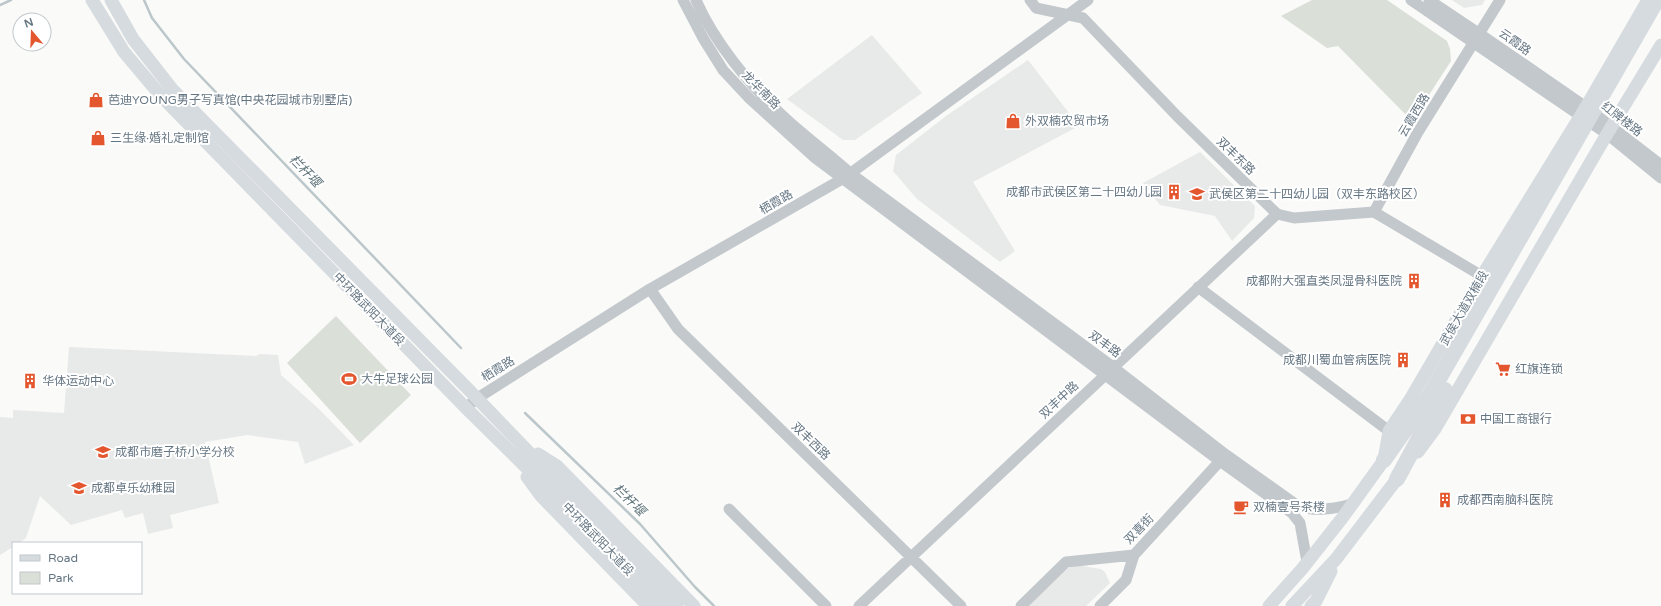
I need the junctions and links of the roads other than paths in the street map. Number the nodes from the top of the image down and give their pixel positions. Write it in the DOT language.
graph roads {
  1 [pos="92,0"];
  2 [pos="110,0"];
  3 [pos="683,0"];
  4 [pos="696,0"];
  5 [pos="1030,0"];
  6 [pos="1088,0"];
  7 [pos="1411,0"];
  8 [pos="1429,0"];
  9 [pos="1500,0"];
  10 [pos="1648,0"];
  11 [pos="1657,0"];
  12 [pos="1661,14"];
  13 [pos="1069,15"];
  14 [pos="1477,38"];
  15 [pos="1661,45"];
  16 [pos="1583,111"];
  17 [pos="1610,130"];
  18 [pos="1661,165"];
  19 [pos="847,176"];
  20 [pos="1661,178"];
  21 [pos="1374,212"];
  22 [pos="1277,214"];
  23 [pos="1482,276"];
  24 [pos="1198,287"];
  25 [pos="650,289"];
  26 [pos="1110,370"];
  27 [pos="476,398"];
  28 [pos="1434,399"];
  29 [pos="466,408"];
  30 [pos="1389,431"];
  31 [pos="515,447"];
  32 [pos="1384,460"];
  33 [pos="1220,462"];
  34 [pos="1397,479"];
  35 [pos="1352,504"];
  36 [pos="729,509"];
  37 [pos="612,547"];
  38 [pos="1134,556"];
  39 [pos="911,557"];
  40 [pos="1336,559"];
  41 [pos="1304,566"];
  42 [pos="648,606"];
  43 [pos="662,606"];
  44 [pos="677,606"];
  45 [pos="694,606"];
  46 [pos="826,606"];
  47 [pos="859,606"];
  48 [pos="961,606"];
  49 [pos="1021,606"];
  50 [pos="1100,606"];
  51 [pos="1259,606"];
  52 [pos="1269,606"];
  53 [pos="1292,606"];
  54 [pos="1311,606"];
  1 -- 29 [label="main road, 中环路武阳大道段"];
  2 -- 27 [label="main road, 中环路武阳大道段"];
  3 -- 19 [label="street, 龙华南路"];
  4 -- 19 [label="street, 龙华南路"];
  5 -- 13 [label="street, 双丰东路"];
  6 -- 13 [label="street, 栖霞路"];
  7 -- 14 [label="street"];
  8 -- 14 [label="street, 云霞路"];
  9 -- 14 [label="street, 云霞西路"];
  10 -- 16 [label="main road, 武侯大道双楠段"];
  11 -- 28 [label="highway"];
  12 -- 28 [label="highway"];
  13 -- 19 [label="street, 栖霞路"];
  13 -- 22 [label="street, 双丰东路"];
  14 -- 16 [label="street, 云霞路"];
  14 -- 21 [label="street, 云霞西路"];
  15 -- 17 [label="main road"];
  16 -- 17 [label="street, 云霞路"];
  16 -- 23 [label="main road, 武侯大道双楠段"];
  17 -- 18 [label="street, 红牌楼路"];
  17 -- 20 [label="street, 红牌楼路"];
  17 -- 34 [label="main road"];
  19 -- 25 [label="street, 栖霞路"];
  19 -- 26 [label="street, 双丰路"];
  21 -- 22 [label="street"];
  21 -- 23 [label="street"];
  22 -- 24 [label="street, 双丰中路"];
  23 -- 30 [label="main road, 武侯大道双楠段"];
  24 -- 26 [label="street, 双丰中路"];
  24 -- 30 [label="street"];
  25 -- 27 [label="street, 栖霞路"];
  25 -- 39 [label="street, 双丰西路"];
  26 -- 33 [label="street, 双丰路"];
  26 -- 35 [label="street, 双丰路"];
  26 -- 39 [label="street, 双丰中路"];
  27 -- 29 [label="street, 栖霞路"];
  27 -- 31 [label="main road, 中环路武阳大道段"];
  28 -- 32 [label="highway"];
  28 -- 34 [label="highway"];
  29 -- 31 [label="main road, 中环路武阳大道段"];
  30 -- 32 [label="main road, 武侯大道双楠段"];
  31 -- 37 [label="main road, 中环路武阳大道段"];
  31 -- 42 [label="main road"];
  31 -- 45 [label="main road"];
  32 -- 35 [label="main road, 武侯大道双楠段"];
  33 -- 38 [label="street, 双喜街"];
  33 -- 41 [label="street, 双丰路"];
  34 -- 40 [label="main road"];
  35 -- 41 [label="main road, 武侯大道双楠段"];
  36 -- 46 [label="street"];
  37 -- 43 [label="main road, 中环路武阳大道段"];
  37 -- 44 [label="main road, 中环路武阳大道段"];
  38 -- 49 [label="street, 双喜街"];
  38 -- 50 [label="street"];
  39 -- 47 [label="street, 双丰中路"];
  39 -- 48 [label="street, 双丰西路"];
  40 -- 53 [label="main road"];
  40 -- 54 [label="main road"];
  41 -- 51 [label="main road"];
  41 -- 52 [label="main road, 武侯大道双楠段"];
}
